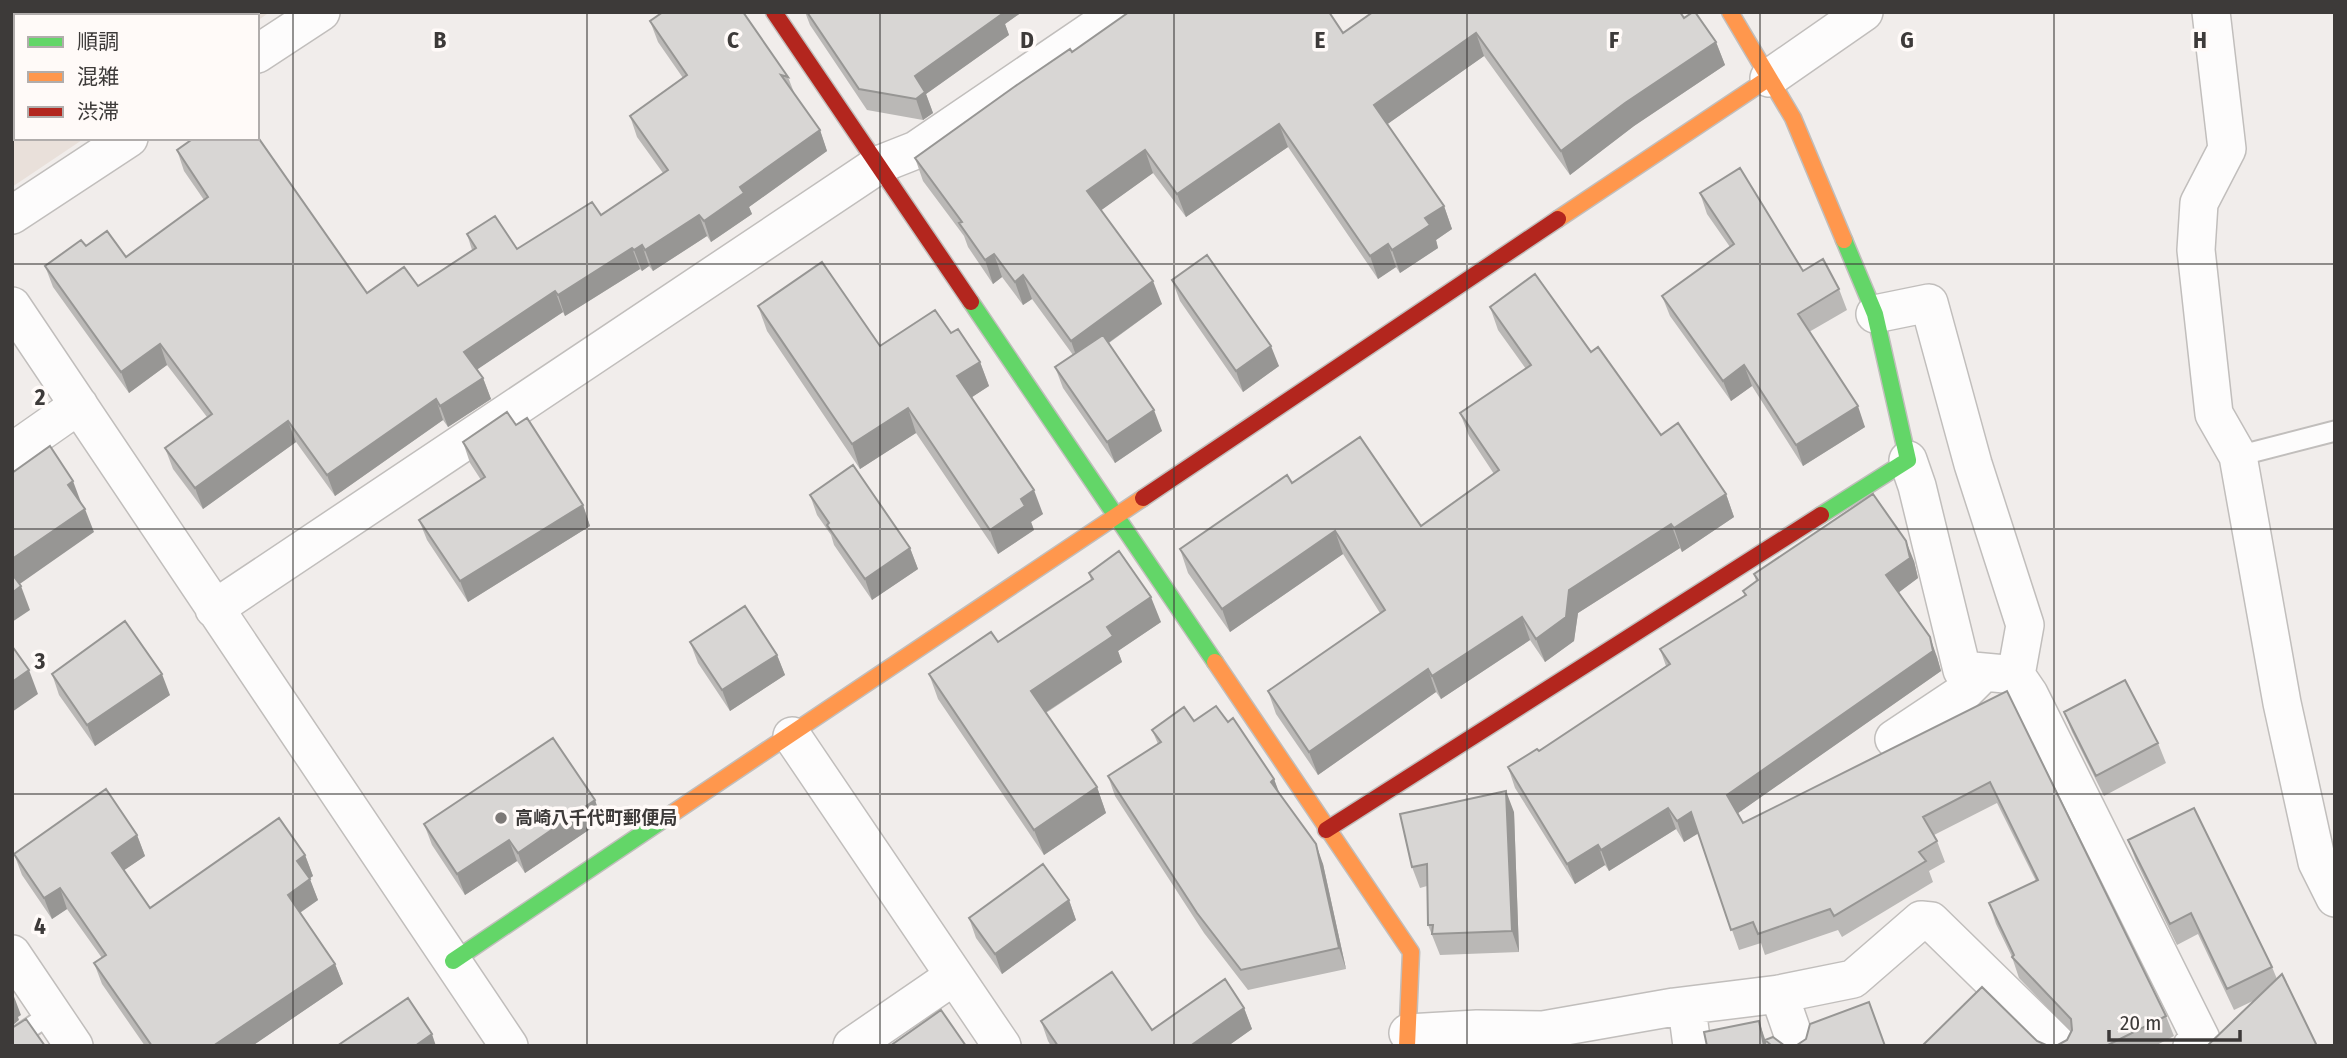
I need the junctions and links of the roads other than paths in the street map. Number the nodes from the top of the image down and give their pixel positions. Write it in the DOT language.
graph roads {
  1 [pos="321,12"];
  2 [pos="774,12"];
  3 [pos="1119,12"];
  4 [pos="1730,12"];
  5 [pos="1864,12"];
  6 [pos="2211,12"];
  7 [pos="259,53"];
  8 [pos="1769,78"];
  9 [pos="127,140"];
  10 [pos="878,165"];
  11 [pos="12,215"];
  12 [pos="12,306"];
  13 [pos="1875,314"];
  14 [pos="79,405"];
  15 [pos="2335,431"];
  16 [pos="12,452"];
  17 [pos="2238,456"];
  18 [pos="1908,460"];
  19 [pos="1118,517"];
  20 [pos="214,609"];
  21 [pos="2000,673"];
  22 [pos="792,736"];
  23 [pos="1894,739"];
  24 [pos="1326,830"];
  25 [pos="2335,898"];
  26 [pos="12,954"];
  27 [pos="453,961"];
  28 [pos="954,976"];
  29 [pos="1779,994"];
  30 [pos="1686,1008"];
  31 [pos="52,1013"];
  32 [pos="12,1040"];
  33 [pos="1408,1040"];
  34 [pos="74,1046"];
  35 [pos="509,1046"];
  36 [pos="852,1046"];
  37 [pos="1002,1046"];
  38 [pos="1692,1046"];
  39 [pos="1797,1046"];
  40 [pos="2059,1046"];
  41 [pos="2192,1046"];
  1 -- 7 [label="street"];
  2 -- 10 [label="street"];
  3 -- 10 [label="street"];
  4 -- 8 [label="street"];
  5 -- 8 [label="street"];
  6 -- 17 [label="street"];
  8 -- 13 [label="street"];
  8 -- 19 [label="street"];
  9 -- 11 [label="street"];
  10 -- 19 [label="street"];
  10 -- 20 [label="street"];
  12 -- 14 [label="street"];
  13 -- 18 [label="street"];
  13 -- 21 [label="street"];
  14 -- 16 [label="street"];
  14 -- 20 [label="street"];
  15 -- 17 [label="lane"];
  17 -- 25 [label="street"];
  18 -- 21 [label="street"];
  18 -- 24 [label="street"];
  19 -- 22 [label="street"];
  19 -- 24 [label="street"];
  20 -- 27 [label="street"];
  21 -- 23 [label="street"];
  21 -- 41 [label="street"];
  22 -- 27 [label="street"];
  22 -- 28 [label="street"];
  24 -- 33 [label="street"];
  26 -- 31 [label="street"];
  27 -- 35 [label="street"];
  28 -- 36 [label="street"];
  28 -- 37 [label="street"];
  29 -- 30 [label="street"];
  29 -- 39 [label="street"];
  29 -- 40 [label="street"];
  30 -- 33 [label="street"];
  30 -- 38 [label="street"];
  31 -- 32 [label="lane"];
  31 -- 34 [label="street"];
}
